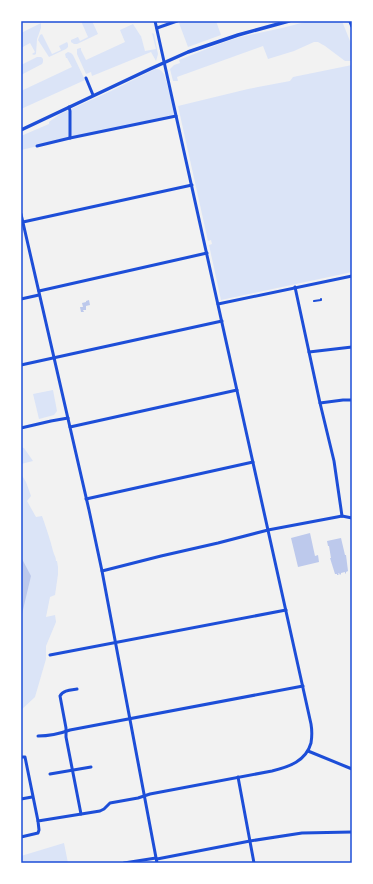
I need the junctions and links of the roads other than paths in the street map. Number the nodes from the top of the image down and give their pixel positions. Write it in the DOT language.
graph roads {
  1 [pos="155,21"];
  2 [pos="177,21"];
  3 [pos="289,21"];
  4 [pos="350,21"];
  5 [pos="352,26"];
  6 [pos="157,28"];
  7 [pos="164,62"];
  8 [pos="86,78"];
  9 [pos="93,95"];
  10 [pos="69,106"];
  11 [pos="176,116"];
  12 [pos="21,130"];
  13 [pos="70,138"];
  14 [pos="37,146"];
  15 [pos="192,185"];
  16 [pos="21,215"];
  17 [pos="23,222"];
  18 [pos="207,253"];
  19 [pos="352,276"];
  20 [pos="295,287"];
  21 [pos="38,291"];
  22 [pos="40,295"];
  23 [pos="21,299"];
  24 [pos="320,299"];
  25 [pos="314,301"];
  26 [pos="218,304"];
  27 [pos="222,321"];
  28 [pos="352,347"];
  29 [pos="309,352"];
  30 [pos="54,358"];
  31 [pos="21,365"];
  32 [pos="237,390"];
  33 [pos="352,400"];
  34 [pos="320,403"];
  35 [pos="68,418"];
  36 [pos="70,427"];
  37 [pos="21,428"];
  38 [pos="253,462"];
  39 [pos="86,498"];
  40 [pos="342,516"];
  41 [pos="352,518"];
  42 [pos="268,530"];
  43 [pos="102,571"];
  44 [pos="286,610"];
  45 [pos="116,643"];
  46 [pos="50,656"];
  47 [pos="303,686"];
  48 [pos="77,689"];
  49 [pos="130,718"];
  50 [pos="66,731"];
  51 [pos="38,736"];
  52 [pos="308,751"];
  53 [pos="21,757"];
  54 [pos="90,767"];
  55 [pos="352,769"];
  56 [pos="72,770"];
  57 [pos="50,774"];
  58 [pos="238,778"];
  59 [pos="144,796"];
  60 [pos="32,797"];
  61 [pos="21,798"];
  62 [pos="81,814"];
  63 [pos="38,821"];
  64 [pos="352,832"];
  65 [pos="21,837"];
  66 [pos="250,841"];
  67 [pos="157,860"];
  68 [pos="124,863"];
  69 [pos="254,863"];
  1 -- 6 [label="street"];
  2 -- 6 [label="street"];
  3 -- 7 [label="street"];
  4 -- 5 [label="street"];
  6 -- 7 [label="street"];
  7 -- 9 [label="street"];
  7 -- 11 [label="street"];
  8 -- 9 [label="street"];
  9 -- 10 [label="street"];
  10 -- 12 [label="street"];
  10 -- 13 [label="street"];
  11 -- 13 [label="street"];
  11 -- 15 [label="street"];
  13 -- 14 [label="street"];
  15 -- 17 [label="street"];
  15 -- 18 [label="street"];
  16 -- 17 [label="street"];
  17 -- 21 [label="street"];
  18 -- 21 [label="street"];
  18 -- 26 [label="street"];
  19 -- 20 [label="street"];
  20 -- 26 [label="street"];
  20 -- 29 [label="street"];
  21 -- 22 [label="street"];
  22 -- 23 [label="street"];
  22 -- 30 [label="street"];
  24 -- 25 [label="street"];
  26 -- 27 [label="street"];
  27 -- 30 [label="street"];
  27 -- 32 [label="street"];
  28 -- 29 [label="street"];
  29 -- 34 [label="street"];
  30 -- 31 [label="street"];
  30 -- 35 [label="street"];
  32 -- 36 [label="street"];
  32 -- 38 [label="street"];
  33 -- 34 [label="street"];
  34 -- 40 [label="street"];
  35 -- 36 [label="street"];
  35 -- 37 [label="street"];
  36 -- 39 [label="street"];
  38 -- 39 [label="street"];
  38 -- 42 [label="street"];
  39 -- 43 [label="street"];
  40 -- 41 [label="street"];
  40 -- 42 [label="street"];
  42 -- 43 [label="street"];
  42 -- 44 [label="street"];
  43 -- 45 [label="street"];
  44 -- 45 [label="street"];
  44 -- 47 [label="street"];
  45 -- 46 [label="street"];
  45 -- 49 [label="street"];
  47 -- 49 [label="street"];
  47 -- 52 [label="street"];
  48 -- 50 [label="street"];
  49 -- 50 [label="street"];
  49 -- 59 [label="street"];
  50 -- 51 [label="street"];
  50 -- 56 [label="street"];
  52 -- 55 [label="street"];
  52 -- 58 [label="street"];
  53 -- 60 [label="street"];
  54 -- 56 [label="street"];
  56 -- 57 [label="street"];
  56 -- 62 [label="street"];
  58 -- 59 [label="street"];
  58 -- 66 [label="street"];
  59 -- 62 [label="street"];
  59 -- 67 [label="street"];
  60 -- 61 [label="street"];
  60 -- 63 [label="street"];
  62 -- 63 [label="street"];
  63 -- 65 [label="street"];
  64 -- 66 [label="street"];
  66 -- 67 [label="street"];
  66 -- 69 [label="street"];
  67 -- 68 [label="street"];
}
